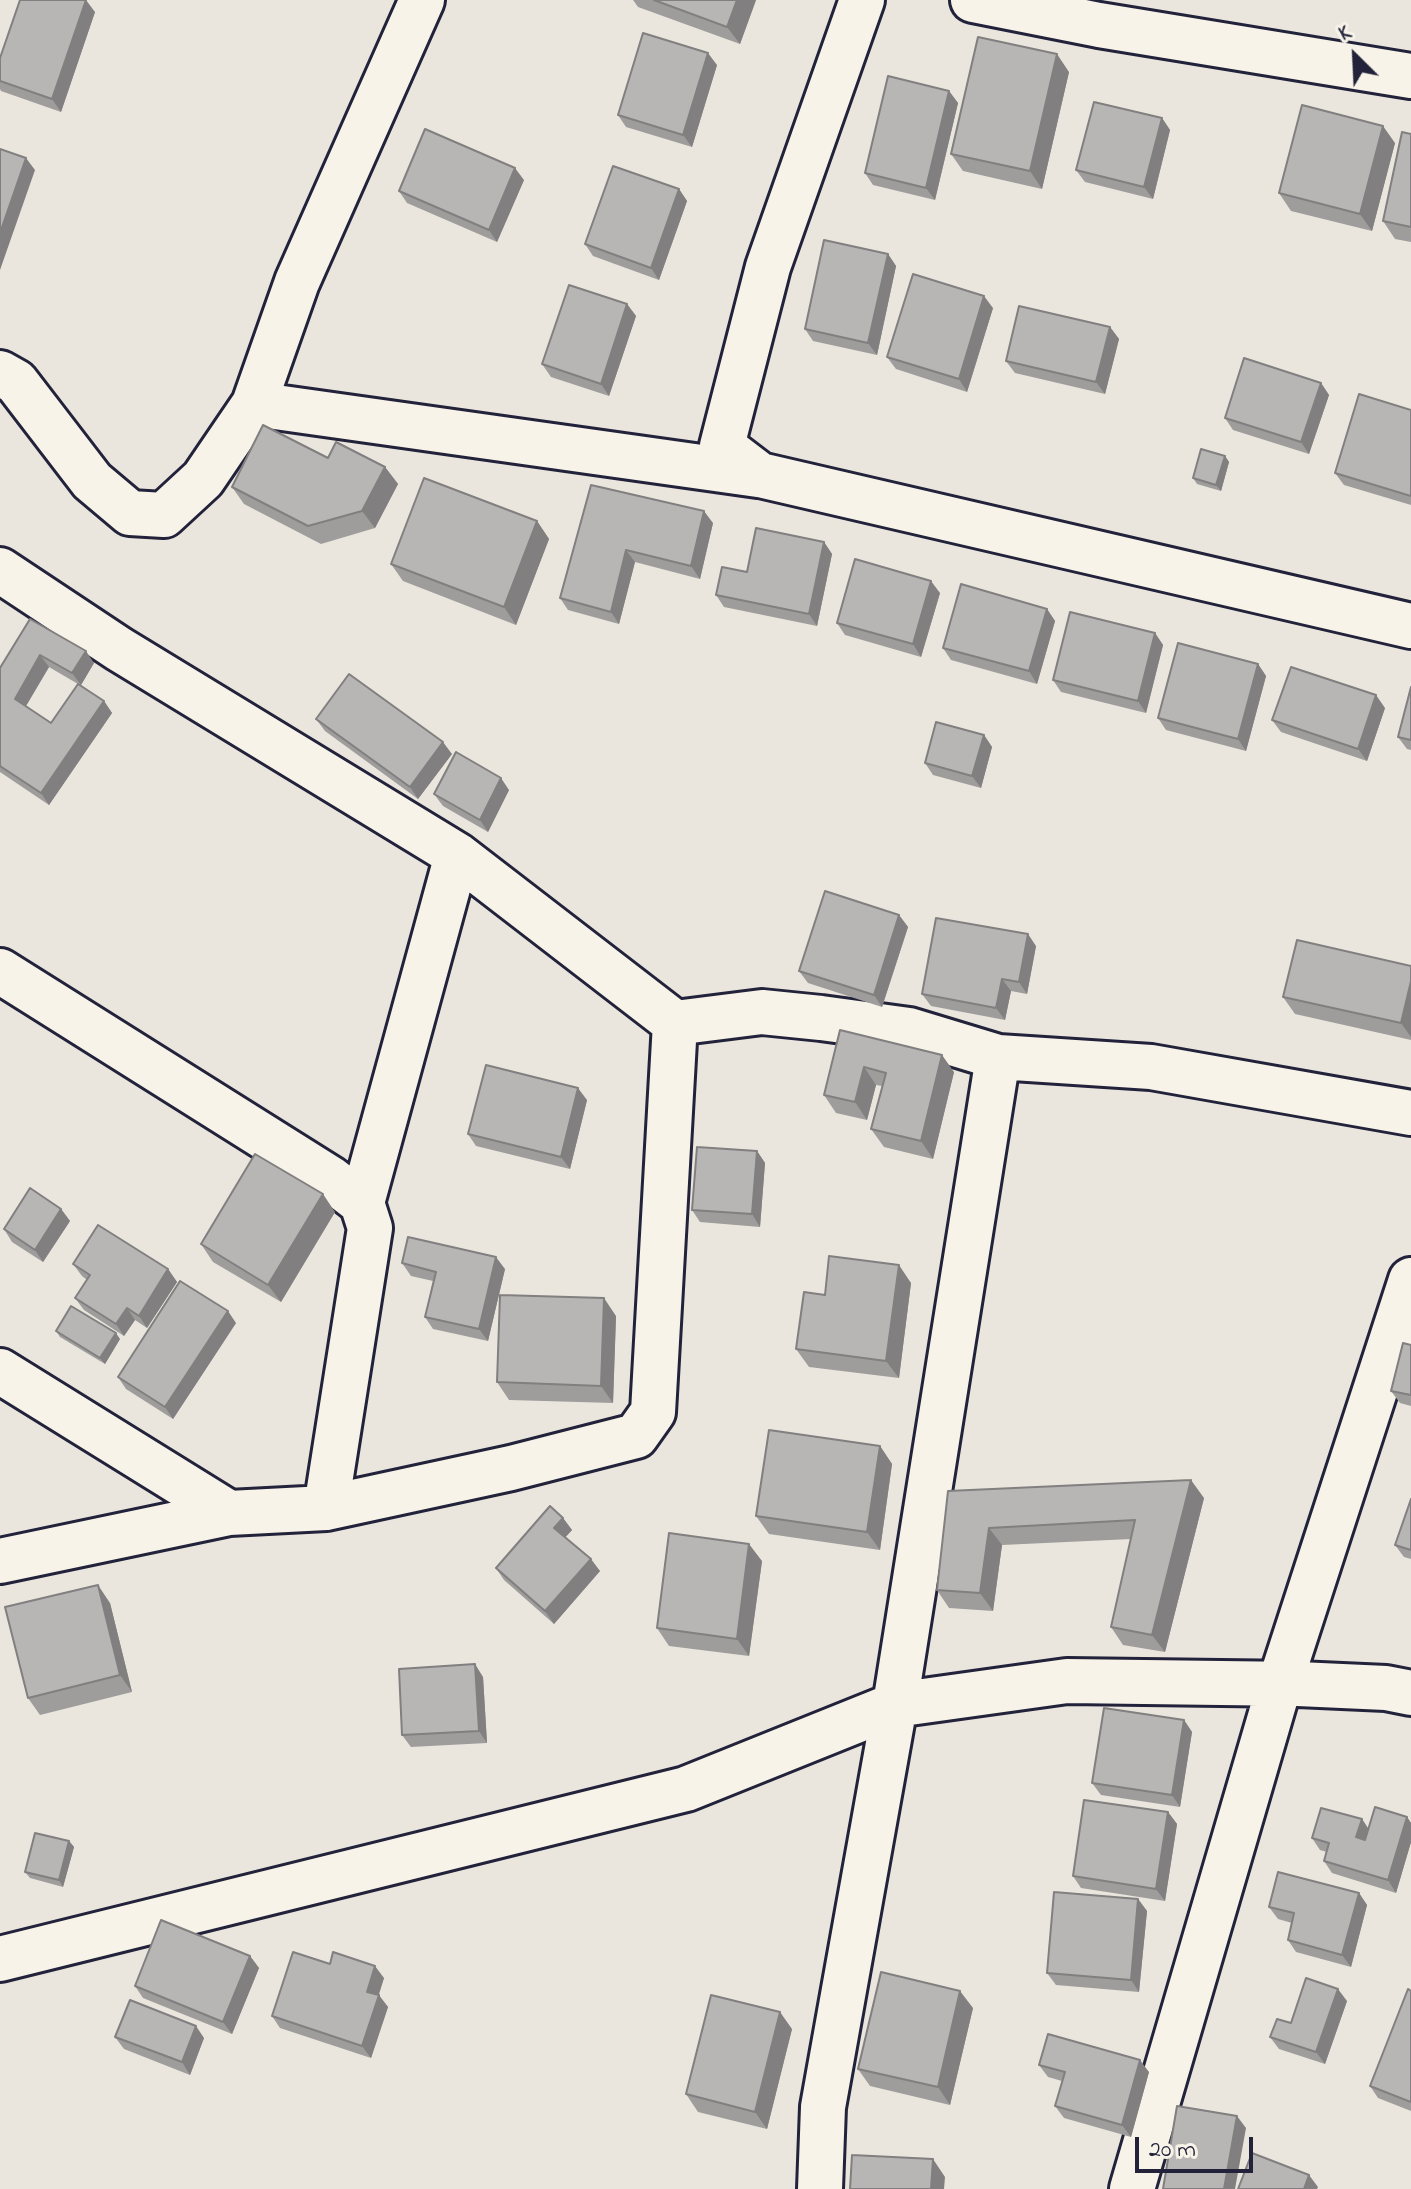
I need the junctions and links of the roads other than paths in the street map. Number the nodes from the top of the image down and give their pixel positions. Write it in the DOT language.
graph roads {
  1 [pos="422,0"];
  2 [pos="862,0"];
  3 [pos="973,0"];
  4 [pos="1411,76"];
  5 [pos="0,373"];
  6 [pos="254,404"];
  7 [pos="760,475"];
  8 [pos="0,570"];
  9 [pos="1411,626"];
  10 [pos="457,855"];
  11 [pos="0,971"];
  12 [pos="675,1023"];
  13 [pos="998,1057"];
  14 [pos="1411,1113"];
  15 [pos="362,1203"];
  16 [pos="1411,1280"];
  17 [pos="0,1371"];
  18 [pos="326,1508"];
  19 [pos="229,1513"];
  20 [pos="0,1561"];
  21 [pos="1280,1683"];
  22 [pos="1411,1693"];
  23 [pos="895,1705"];
  24 [pos="0,1959"];
  25 [pos="820,2189"];
  26 [pos="1132,2189"];
  1 -- 6 [label="street"];
  2 -- 7 [label="street"];
  3 -- 4 [label="street"];
  5 -- 6 [label="street"];
  6 -- 7 [label="street"];
  7 -- 9 [label="street"];
  8 -- 10 [label="street"];
  10 -- 12 [label="street"];
  10 -- 15 [label="street"];
  11 -- 15 [label="street"];
  12 -- 13 [label="street"];
  12 -- 18 [label="street"];
  13 -- 14 [label="street"];
  13 -- 23 [label="street"];
  15 -- 18 [label="street"];
  16 -- 21 [label="street"];
  17 -- 19 [label="street"];
  18 -- 19 [label="street"];
  19 -- 20 [label="street"];
  21 -- 22 [label="street"];
  21 -- 23 [label="street"];
  21 -- 26 [label="street"];
  23 -- 24 [label="street"];
  23 -- 25 [label="street"];
}
